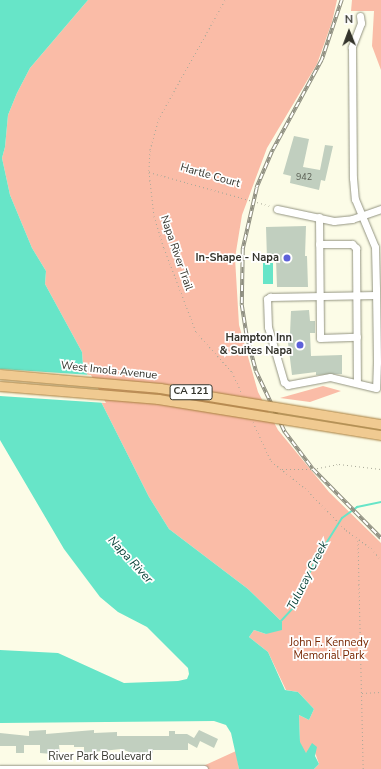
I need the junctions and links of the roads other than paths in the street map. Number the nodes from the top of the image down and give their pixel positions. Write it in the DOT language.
graph roads {
  1 [pos="360,16"];
  2 [pos="277,209"];
  3 [pos="381,209"];
  4 [pos="362,216"];
  5 [pos="320,217"];
  6 [pos="319,244"];
  7 [pos="378,279"];
  8 [pos="356,295"];
  9 [pos="376,295"];
  10 [pos="320,296"];
  11 [pos="357,337"];
  12 [pos="379,363"];
  13 [pos="0,374"];
  14 [pos="357,383"];
  15 [pos="0,386"];
  16 [pos="381,424"];
  17 [pos="381,435"];
  18 [pos="202,768"];
  19 [pos="0,769"];
  1 -- 4 [label="street"];
  2 -- 5 [label="street"];
  3 -- 4 [label="street"];
  4 -- 5 [label="street"];
  4 -- 7 [label="street"];
  5 -- 6 [label="street"];
  6 -- 8 [label="street"];
  6 -- 10 [label="street"];
  7 -- 9 [label="street"];
  8 -- 9 [label="street"];
  8 -- 10 [label="street"];
  8 -- 11 [label="street"];
  9 -- 12 [label="street"];
  10 -- 11 [label="street"];
  10 -- 14 [label="street"];
  11 -- 14 [label="street"];
  12 -- 14 [label="street"];
  13 -- 16 [label="main road, West Imola Avenue / CA 121, bridge"];
  15 -- 17 [label="main road, West Imola Avenue / CA 121, bridge"];
  18 -- 19 [label="street, River Park Boulevard"];
}
